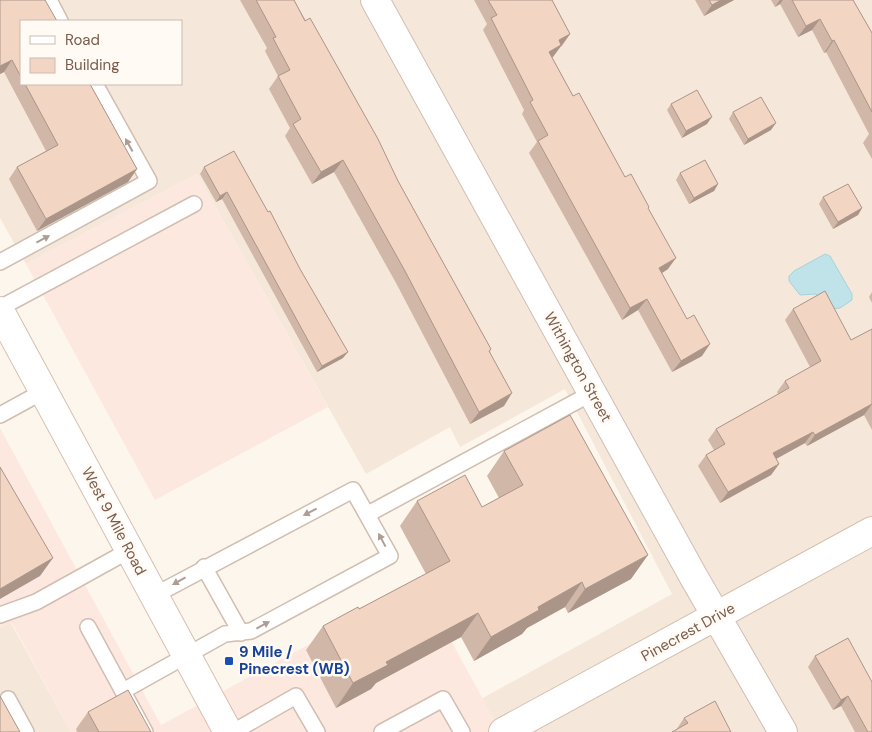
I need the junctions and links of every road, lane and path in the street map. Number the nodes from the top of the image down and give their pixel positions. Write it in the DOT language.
graph roads {
  1 [pos="49,0"];
  2 [pos="376,0"];
  3 [pos="59,20"];
  4 [pos="96,85"];
  5 [pos="194,204"];
  6 [pos="0,262"];
  7 [pos="0,309"];
  8 [pos="44,391"];
  9 [pos="592,393"];
  10 [pos="0,416"];
  11 [pos="368,514"];
  12 [pos="872,531"];
  13 [pos="130,550"];
  14 [pos="204,568"];
  15 [pos="154,595"];
  16 [pos="0,615"];
  17 [pos="717,616"];
  18 [pos="88,627"];
  19 [pos="242,633"];
  20 [pos="187,655"];
  21 [pos="123,691"];
  22 [pos="8,699"];
  23 [pos="26,732"];
  24 [pos="146,732"];
  25 [pos="228,732"];
  26 [pos="233,732"];
  27 [pos="318,732"];
  28 [pos="382,732"];
  29 [pos="462,732"];
  30 [pos="503,732"];
  31 [pos="783,732"];
  1 -- 3 [label="lane"];
  2 -- 9 [label="street, Withington Street"];
  6 -- 4 [label="lane, one-way"];
  5 -- 7 [label="lane"];
  7 -- 8 [label="street, West 9 Mile Road"];
  8 -- 10 [label="lane"];
  8 -- 13 [label="street, West 9 Mile Road"];
  9 -- 11 [label="lane"];
  9 -- 17 [label="street, Withington Street"];
  11 -- 14 [label="lane, one-way"];
  19 -- 11 [label="lane, one-way"];
  12 -- 17 [label="street, Pinecrest Drive"];
  13 -- 15 [label="street, West 9 Mile Road"];
  13 -- 16 [label="lane"];
  14 -- 15 [label="lane, one-way"];
  14 -- 19 [label="lane"];
  15 -- 20 [label="street, West 9 Mile Road"];
  17 -- 30 [label="street, Pinecrest Drive"];
  17 -- 31 [label="street, Withington Street"];
  18 -- 21 [label="lane"];
  19 -- 20 [label="lane"];
  20 -- 21 [label="lane"];
  20 -- 25 [label="street, West 9 Mile Road"];
  21 -- 24 [label="lane"];
  22 -- 23 [label="lane"];
  26 -- 27 [label="lane"];
  28 -- 29 [label="lane"];
}
